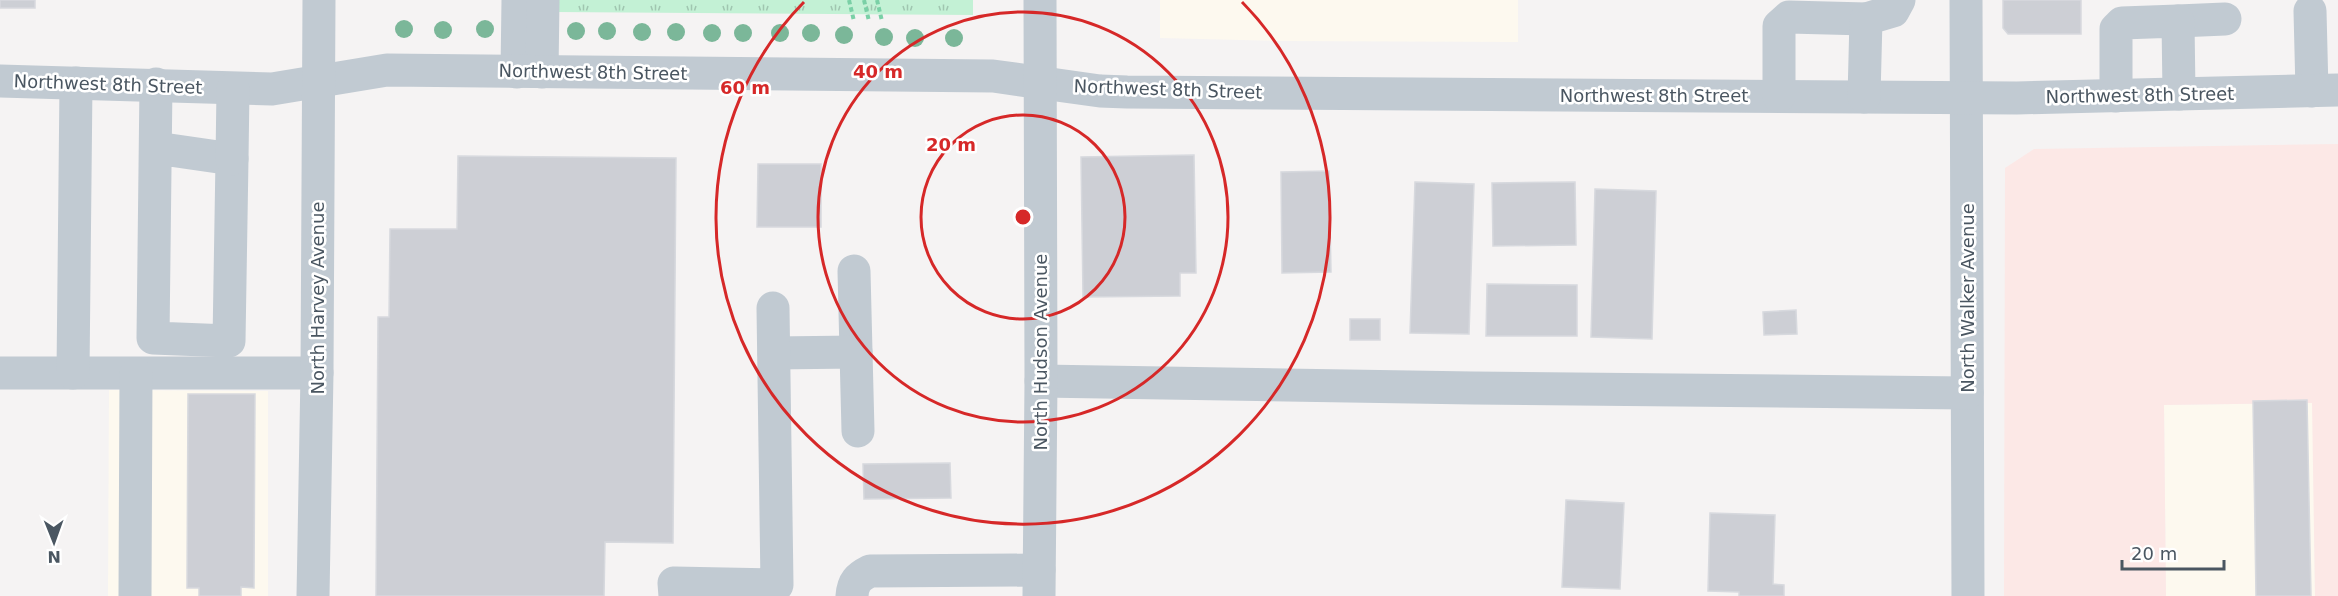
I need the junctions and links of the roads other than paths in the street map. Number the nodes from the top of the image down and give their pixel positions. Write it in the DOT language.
graph roads {
  1 [pos="319,0"];
  2 [pos="518,0"];
  3 [pos="543,0"];
  4 [pos="1040,0"];
  5 [pos="1899,0"];
  6 [pos="1966,0"];
  7 [pos="2310,11"];
  8 [pos="1866,19"];
  9 [pos="2225,19"];
  10 [pos="2178,21"];
  11 [pos="530,72"];
  12 [pos="0,81"];
  13 [pos="318,81"];
  14 [pos="76,83"];
  15 [pos="1040,83"];
  16 [pos="156,84"];
  17 [pos="233,89"];
  18 [pos="2325,91"];
  19 [pos="2179,94"];
  20 [pos="1779,96"];
  21 [pos="2116,96"];
  22 [pos="1864,97"];
  23 [pos="1967,98"];
  24 [pos="156,148"];
  25 [pos="232,159"];
  26 [pos="854,271"];
  27 [pos="773,308"];
  28 [pos="856,352"];
  29 [pos="774,353"];
  30 [pos="0,373"];
  31 [pos="317,373"];
  32 [pos="73,374"];
  33 [pos="136,374"];
  34 [pos="1041,381"];
  35 [pos="1967,393"];
  36 [pos="858,431"];
  37 [pos="1039,583"];
  38 [pos="135,596"];
  39 [pos="313,596"];
  40 [pos="675,596"];
  41 [pos="852,596"];
  42 [pos="1968,596"];
  1 -- 13 [label="street, North Harvey Avenue"];
  2 -- 11 [label="street"];
  3 -- 11 [label="street"];
  4 -- 15 [label="street, North Hudson Avenue"];
  5 -- 8 [label="street"];
  6 -- 23 [label="street, North Walker Avenue"];
  7 -- 18 [label="street"];
  8 -- 20 [label="street"];
  8 -- 22 [label="street"];
  9 -- 10 [label="street"];
  10 -- 19 [label="street"];
  10 -- 21 [label="street"];
  11 -- 13 [label="street, Northwest 8th Street"];
  11 -- 15 [label="street, Northwest 8th Street"];
  12 -- 14 [label="street, Northwest 8th Street"];
  13 -- 17 [label="street, Northwest 8th Street"];
  13 -- 31 [label="street, North Harvey Avenue"];
  14 -- 16 [label="street, Northwest 8th Street"];
  14 -- 32 [label="street"];
  15 -- 20 [label="street, Northwest 8th Street"];
  15 -- 34 [label="street, North Hudson Avenue"];
  16 -- 17 [label="street, Northwest 8th Street"];
  16 -- 24 [label="street"];
  17 -- 25 [label="street"];
  18 -- 19 [label="street, Northwest 8th Street"];
  19 -- 21 [label="street, Northwest 8th Street"];
  20 -- 22 [label="street, Northwest 8th Street"];
  21 -- 23 [label="street, Northwest 8th Street"];
  22 -- 23 [label="street, Northwest 8th Street"];
  23 -- 35 [label="street, North Walker Avenue"];
  24 -- 25 [label="street"];
  24 -- 25 [label="street"];
  26 -- 28 [label="street"];
  27 -- 29 [label="street"];
  28 -- 29 [label="street"];
  28 -- 36 [label="street"];
  29 -- 40 [label="street"];
  30 -- 32 [label="street"];
  31 -- 33 [label="street"];
  31 -- 39 [label="street, North Harvey Avenue"];
  32 -- 33 [label="street"];
  33 -- 38 [label="street"];
  34 -- 35 [label="street"];
  34 -- 37 [label="street, North Hudson Avenue"];
  35 -- 42 [label="street, North Walker Avenue"];
  37 -- 41 [label="street"];
}
